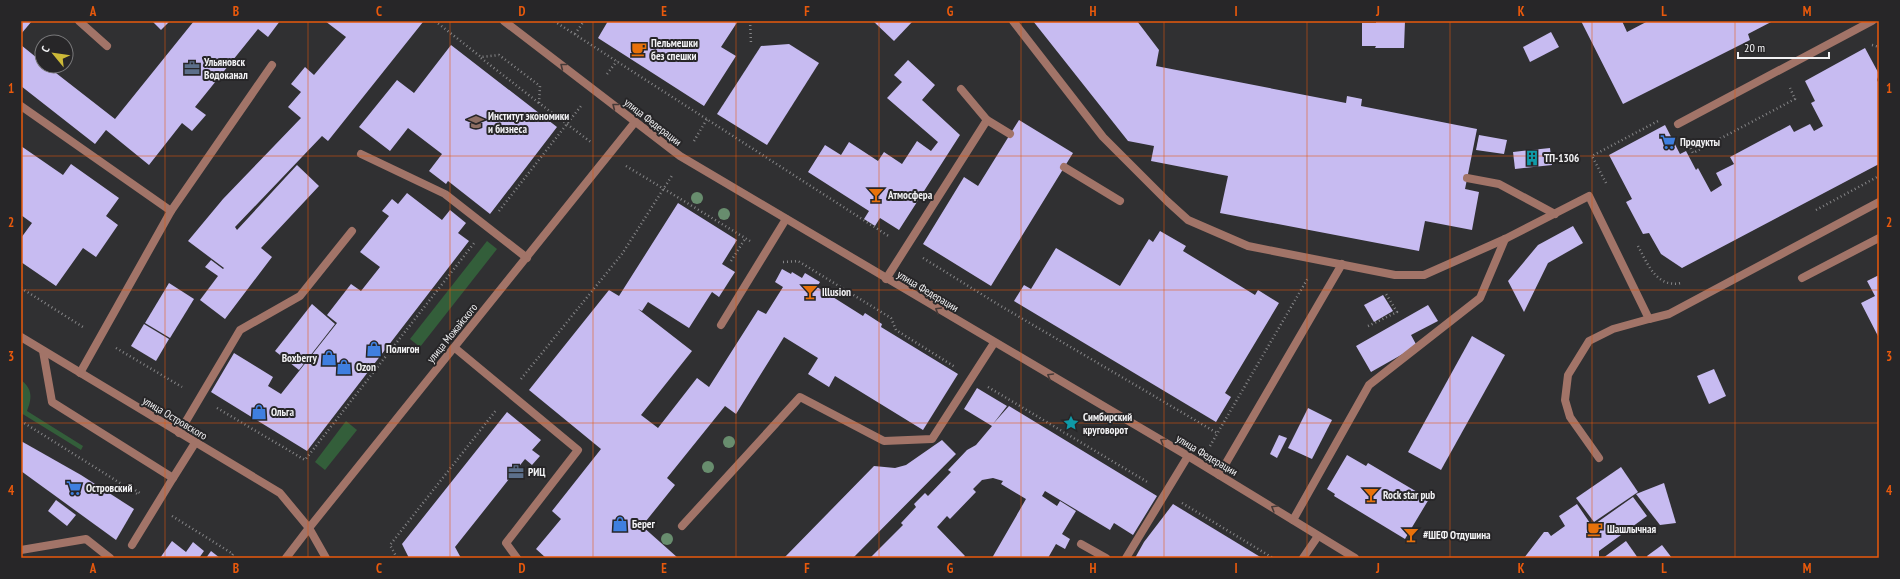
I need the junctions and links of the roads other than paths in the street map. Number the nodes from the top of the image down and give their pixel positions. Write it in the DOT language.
graph roads {
  1 [pos="80,21"];
  2 [pos="504,21"];
  3 [pos="1013,21"];
  4 [pos="1872,21"];
  5 [pos="107,46"];
  6 [pos="272,65"];
  7 [pos="960,89"];
  8 [pos="21,106"];
  9 [pos="987,120"];
  10 [pos="635,122"];
  11 [pos="1678,124"];
  12 [pos="1010,134"];
  13 [pos="361,154"];
  14 [pos="1064,167"];
  15 [pos="1467,178"];
  16 [pos="1120,201"];
  17 [pos="1879,202"];
  18 [pos="171,211"];
  19 [pos="1555,214"];
  20 [pos="786,219"];
  21 [pos="352,231"];
  22 [pos="1879,238"];
  23 [pos="1505,239"];
  24 [pos="526,258"];
  25 [pos="1342,264"];
  26 [pos="1802,278"];
  27 [pos="886,279"];
  28 [pos="1650,319"];
  29 [pos="721,325"];
  30 [pos="22,339"];
  31 [pos="994,343"];
  32 [pos="455,348"];
  33 [pos="43,351"];
  34 [pos="80,373"];
  35 [pos="179,433"];
  36 [pos="195,443"];
  37 [pos="1188,456"];
  38 [pos="1599,458"];
  39 [pos="1219,475"];
  40 [pos="173,478"];
  41 [pos="1293,520"];
  42 [pos="682,526"];
  43 [pos="309,528"];
  44 [pos="1318,536"];
  45 [pos="1081,544"];
  46 [pos="132,545"];
  47 [pos="21,550"];
  48 [pos="110,558"];
  49 [pos="286,558"];
  50 [pos="326,558"];
  51 [pos="517,558"];
  52 [pos="1106,558"];
  53 [pos="1126,558"];
  54 [pos="1303,558"];
  55 [pos="1355,558"];
  1 -- 5 [label="street"];
  10 -- 2 [label="street, улица Федерации, one-way"];
  3 -- 25 [label="street"];
  4 -- 11 [label="street"];
  6 -- 18 [label="street"];
  7 -- 9 [label="street"];
  8 -- 18 [label="street"];
  9 -- 12 [label="street"];
  9 -- 27 [label="street"];
  10 -- 20 [label="street, улица Федерации"];
  10 -- 24 [label="street, улица Можайского"];
  13 -- 24 [label="street"];
  14 -- 16 [label="street"];
  15 -- 19 [label="street"];
  17 -- 28 [label="street"];
  18 -- 34 [label="street"];
  19 -- 23 [label="street"];
  19 -- 28 [label="street"];
  20 -- 27 [label="street, улица Федерации"];
  20 -- 29 [label="street"];
  21 -- 35 [label="street"];
  22 -- 26 [label="street"];
  23 -- 25 [label="street"];
  23 -- 41 [label="street"];
  24 -- 32 [label="street, улица Можайского"];
  25 -- 39 [label="street"];
  31 -- 27 [label="street, улица Федерации, one-way"];
  28 -- 38 [label="street"];
  30 -- 33 [label="street, улица Островского"];
  37 -- 31 [label="street, улица Федерации, one-way"];
  31 -- 42 [label="street"];
  32 -- 43 [label="street, улица Можайского"];
  32 -- 51 [label="street"];
  33 -- 34 [label="street, улица Островского"];
  33 -- 40 [label="street"];
  34 -- 35 [label="street, улица Островского"];
  35 -- 36 [label="street, улица Островского"];
  36 -- 40 [label="street"];
  36 -- 43 [label="street, улица Островского"];
  37 -- 39 [label="street, улица Федерации"];
  37 -- 53 [label="street"];
  41 -- 39 [label="street, улица Федерации, one-way"];
  40 -- 46 [label="street"];
  41 -- 44 [label="street, улица Федерации"];
  43 -- 49 [label="street, улица Можайского"];
  43 -- 50 [label="street, улица Островского"];
  44 -- 54 [label="street"];
  44 -- 55 [label="street, улица Федерации"];
  45 -- 52 [label="street"];
  47 -- 48 [label="street"];
}
